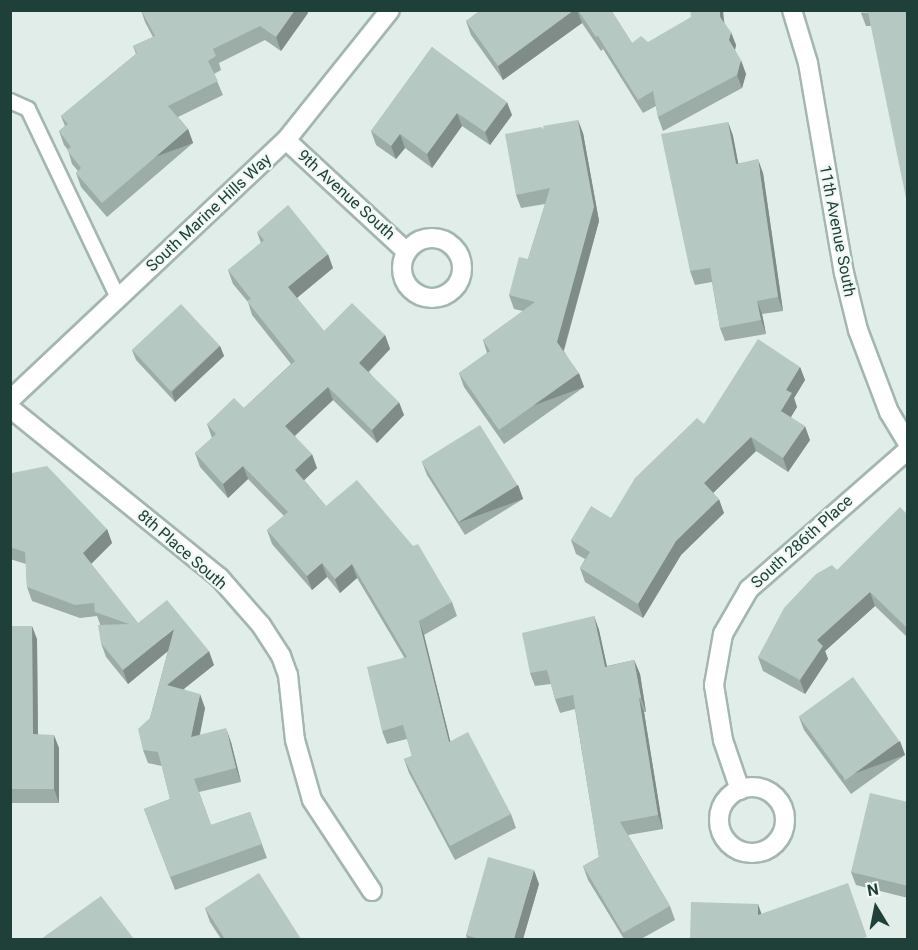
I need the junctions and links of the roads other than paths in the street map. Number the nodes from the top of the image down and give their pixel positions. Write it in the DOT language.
graph roads {
  1 [pos="390,10"];
  2 [pos="792,10"];
  3 [pos="10,101"];
  4 [pos="286,140"];
  5 [pos="406,250"];
  6 [pos="118,298"];
  7 [pos="10,400"];
  8 [pos="10,408"];
  9 [pos="908,444"];
  10 [pos="908,450"];
  11 [pos="740,790"];
  12 [pos="372,891"];
  1 -- 4 [label="street, South Marine Hills Way"];
  2 -- 9 [label="street, 11th Avenue South"];
  3 -- 6 [label="lane"];
  4 -- 5 [label="street, 9th Avenue South"];
  4 -- 6 [label="street, South Marine Hills Way"];
  6 -- 7 [label="street, South Marine Hills Way"];
  8 -- 12 [label="street, 8th Place South"];
  10 -- 11 [label="street, South 286th Place"];
}
